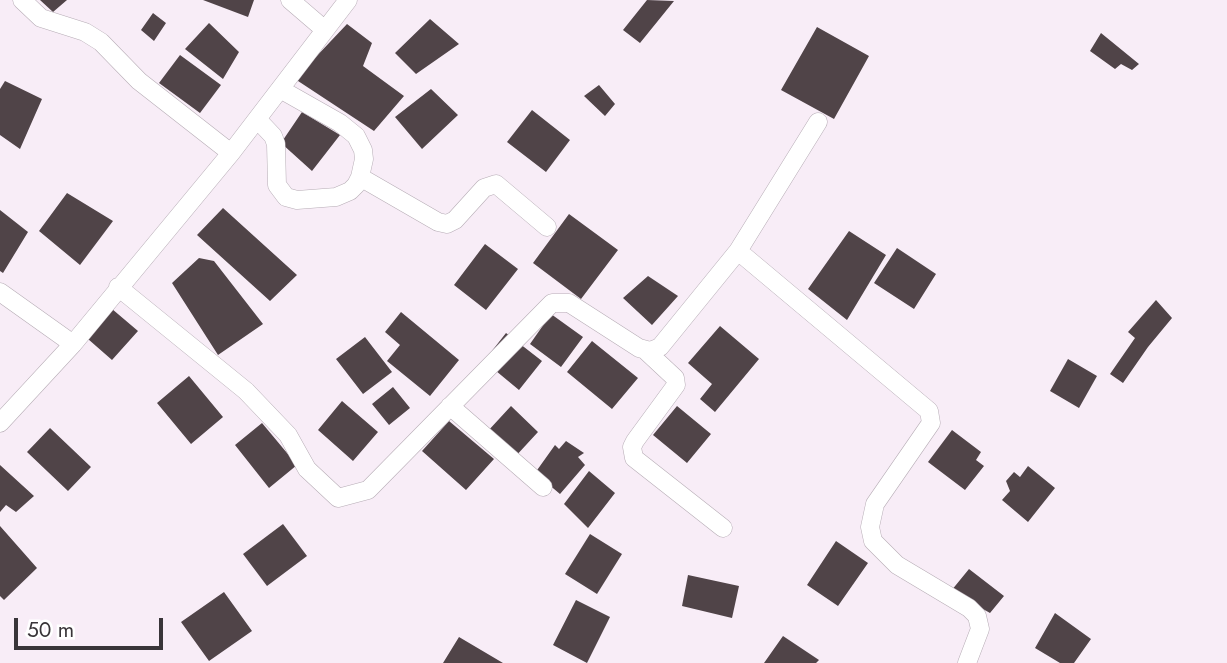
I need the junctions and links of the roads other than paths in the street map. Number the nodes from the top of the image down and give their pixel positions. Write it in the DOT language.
graph roads {
  1 [pos="22,0"];
  2 [pos="290,0"];
  3 [pos="348,0"];
  4 [pos="325,30"];
  5 [pos="280,89"];
  6 [pos="257,119"];
  7 [pos="817,122"];
  8 [pos="231,153"];
  9 [pos="360,177"];
  10 [pos="547,227"];
  11 [pos="738,251"];
  12 [pos="118,287"];
  13 [pos="0,292"];
  14 [pos="73,344"];
  15 [pos="645,350"];
  16 [pos="450,405"];
  17 [pos="0,423"];
  18 [pos="542,487"];
  19 [pos="723,528"];
  20 [pos="967,663"];
  1 -- 8 [label="street"];
  2 -- 4 [label="street"];
  3 -- 4 [label="street"];
  4 -- 5 [label="street"];
  5 -- 6 [label="street"];
  5 -- 9 [label="street"];
  6 -- 8 [label="street"];
  6 -- 9 [label="street"];
  7 -- 11 [label="street"];
  8 -- 12 [label="street"];
  9 -- 10 [label="street"];
  11 -- 15 [label="street"];
  11 -- 20 [label="street"];
  12 -- 14 [label="street"];
  12 -- 16 [label="street"];
  13 -- 14 [label="street"];
  14 -- 17 [label="street"];
  15 -- 16 [label="street"];
  15 -- 19 [label="street"];
  16 -- 18 [label="street"];
}
